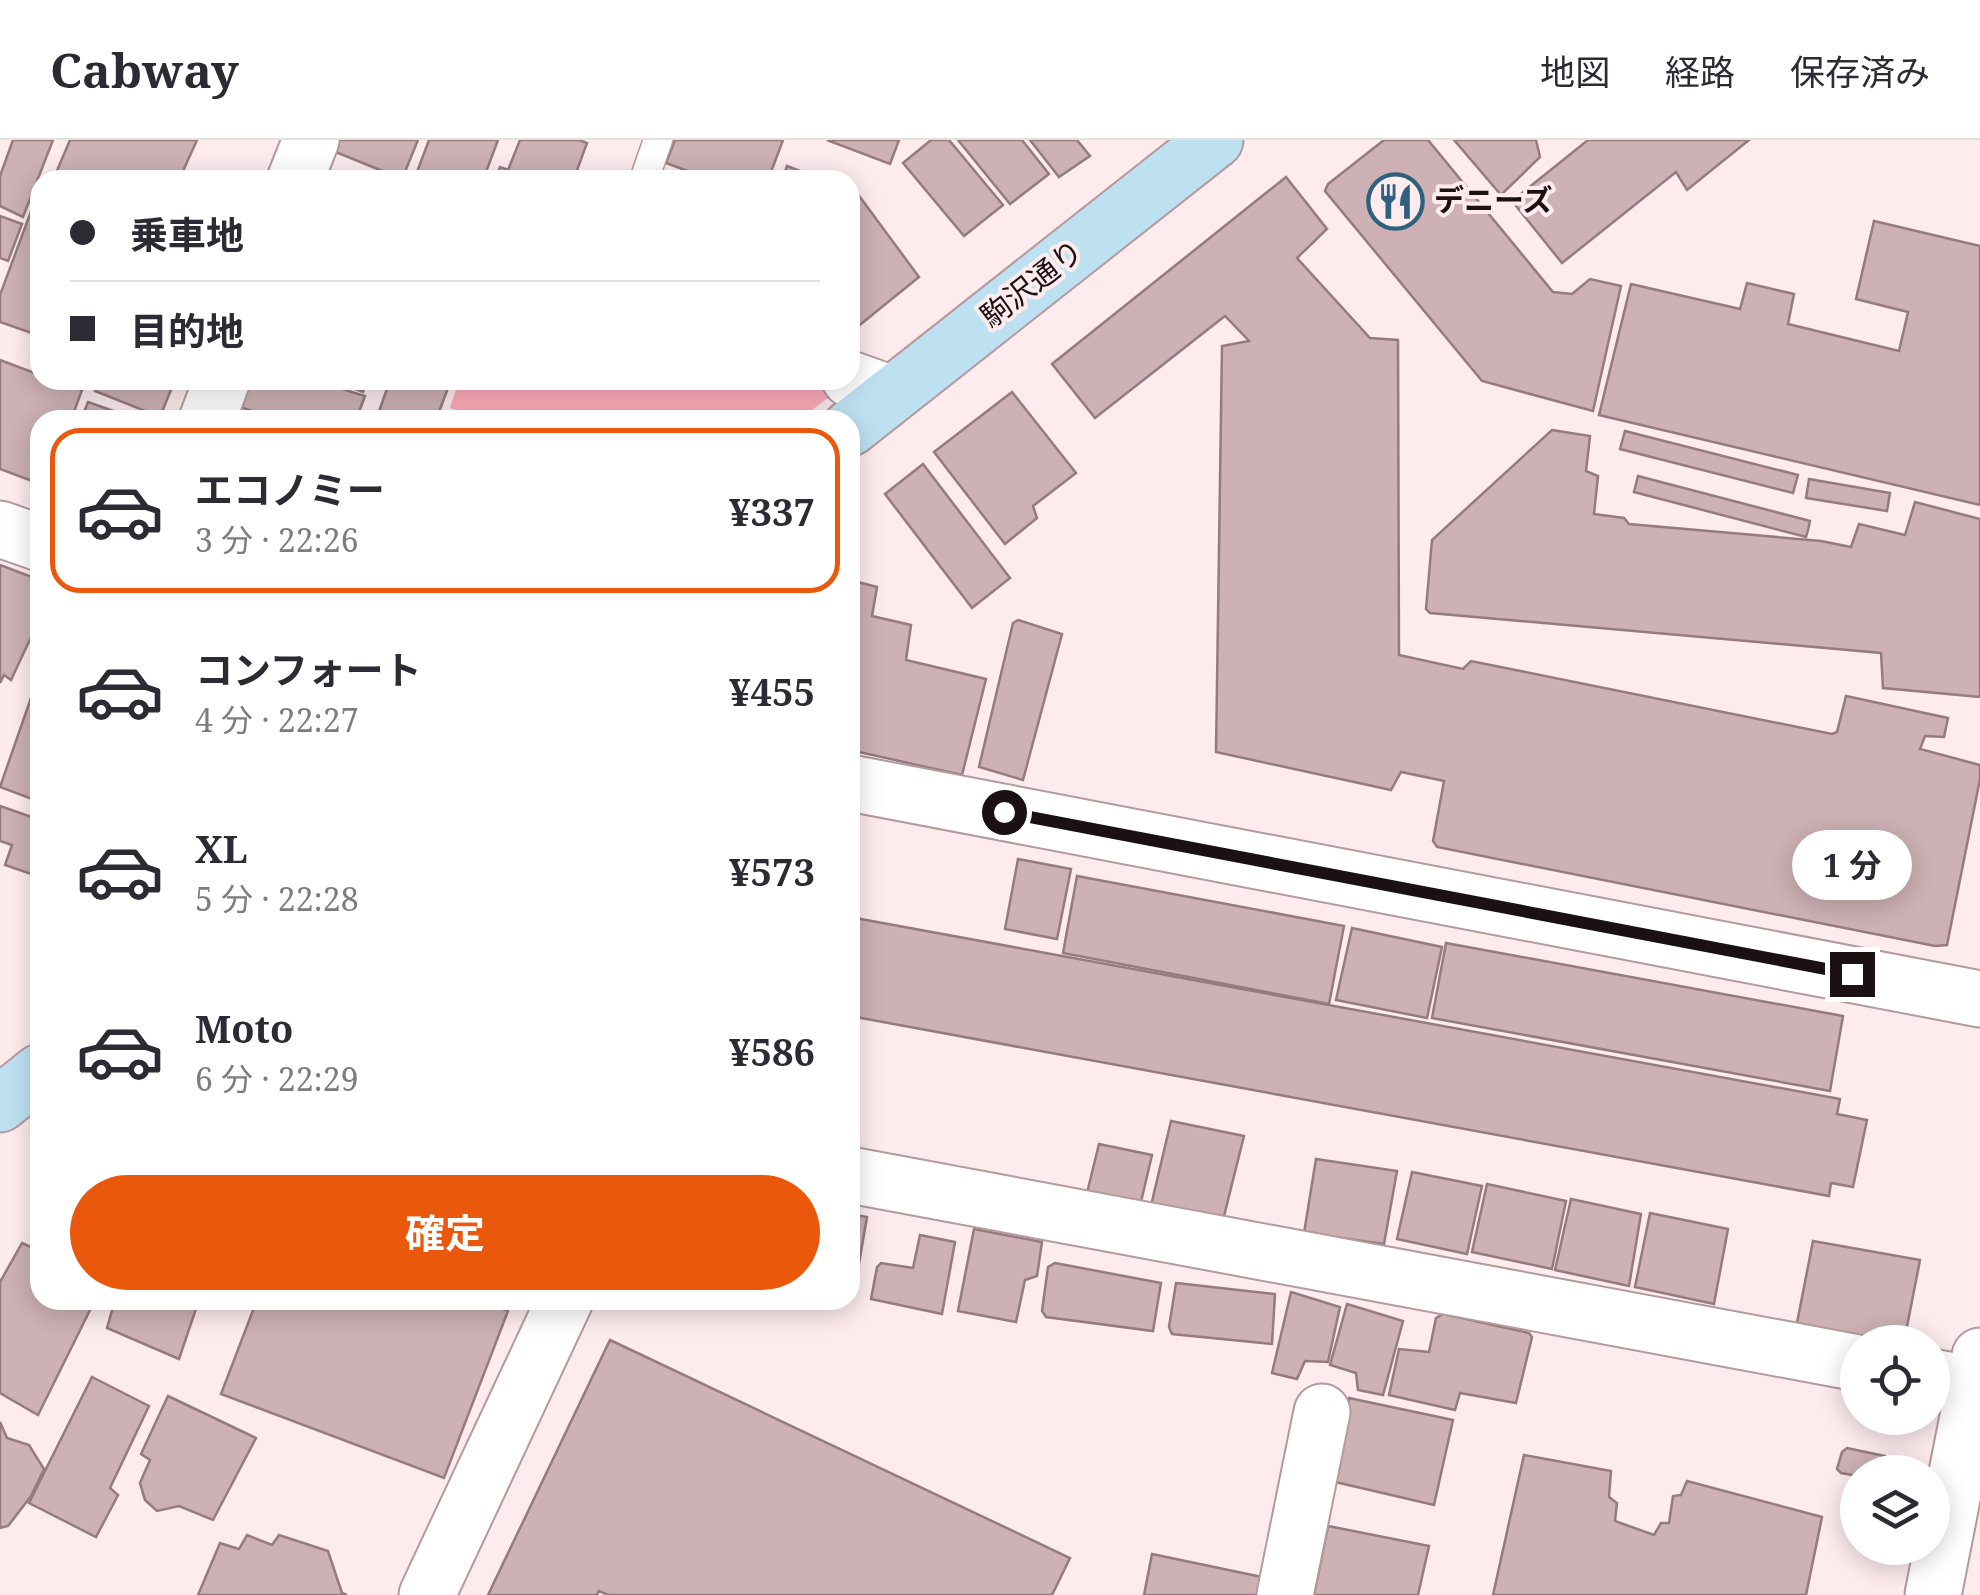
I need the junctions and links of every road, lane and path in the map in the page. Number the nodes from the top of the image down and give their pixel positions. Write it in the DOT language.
graph roads {
  1 [pos="658,140"];
  2 [pos="1215,140"];
  3 [pos="648,170"];
  4 [pos="871,386"];
  5 [pos="859,410"];
  6 [pos="0,529"];
  7 [pos="30,540"];
  8 [pos="860,785"];
  9 [pos="1980,999"];
  10 [pos="30,1080"];
  11 [pos="0,1104"];
  12 [pos="860,1176"];
  13 [pos="560,1310"];
  14 [pos="1840,1360"];
  15 [pos="1962,1373"];
  16 [pos="1322,1412"];
  17 [pos="427,1595"];
  18 [pos="1285,1595"];
  19 [pos="1933,1595"];
  1 -- 3 [label="lane"];
  2 -- 4 [label="main road, 駒沢通り"];
  4 -- 5 [label="main road, 駒沢通り"];
  6 -- 7 [label="street"];
  8 -- 9 [label="street"];
  10 -- 11 [label="main road"];
  12 -- 14 [label="street"];
  13 -- 17 [label="street"];
  15 -- 19 [label="street"];
  16 -- 18 [label="street"];
}
